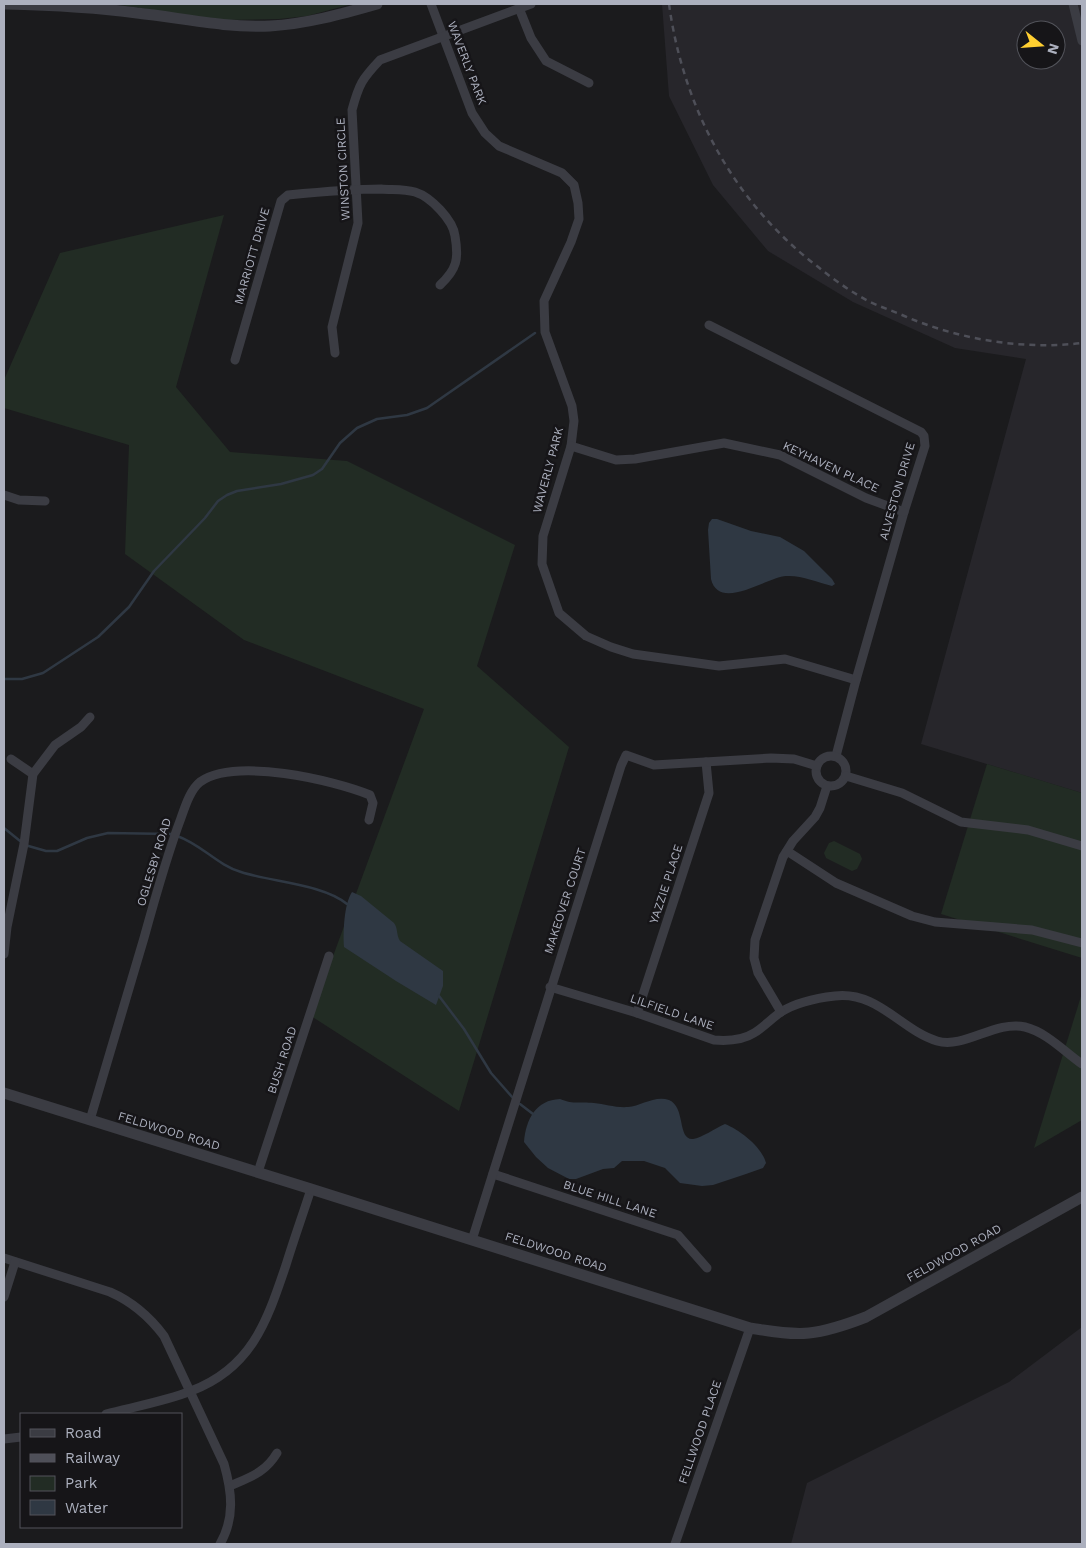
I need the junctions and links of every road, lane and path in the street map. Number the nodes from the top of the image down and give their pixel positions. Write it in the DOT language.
graph roads {
  1 [pos="5,4"];
  2 [pos="377,4"];
  3 [pos="431,4"];
  4 [pos="531,4"];
  5 [pos="1073,4"];
  6 [pos="519,8"];
  7 [pos="443,36"];
  8 [pos="1082,41"];
  9 [pos="589,83"];
  10 [pos="357,189"];
  11 [pos="440,284"];
  12 [pos="709,325"];
  13 [pos="335,353"];
  14 [pos="236,360"];
  15 [pos="570,446"];
  16 [pos="4,495"];
  17 [pos="46,501"];
  18 [pos="904,512"];
  19 [pos="856,680"];
  20 [pos="90,717"];
  21 [pos="836,756"];
  22 [pos="11,759"];
  23 [pos="706,762"];
  24 [pos="817,766"];
  25 [pos="33,774"];
  26 [pos="846,776"];
  27 [pos="827,786"];
  28 [pos="369,820"];
  29 [pos="1082,846"];
  30 [pos="787,850"];
  31 [pos="5,927"];
  32 [pos="1082,944"];
  33 [pos="4,954"];
  34 [pos="329,956"];
  35 [pos="550,987"];
  36 [pos="781,1012"];
  37 [pos="637,1013"];
  38 [pos="1082,1064"];
  39 [pos="4,1093"];
  40 [pos="90,1120"];
  41 [pos="258,1172"];
  42 [pos="493,1174"];
  43 [pos="311,1189"];
  44 [pos="1082,1197"];
  45 [pos="472,1240"];
  46 [pos="4,1258"];
  47 [pos="15,1262"];
  48 [pos="707,1268"];
  49 [pos="4,1297"];
  50 [pos="750,1328"];
  51 [pos="191,1392"];
  52 [pos="110,1413"];
  53 [pos="20,1437"];
  54 [pos="4,1439"];
  55 [pos="276,1453"];
  56 [pos="230,1486"];
  57 [pos="220,1544"];
  58 [pos="675,1544"];
  1 -- 2 [label="street"];
  3 -- 7 [label="street, WAVERLY PARK"];
  4 -- 6 [label="street, WINSTON CIRCLE"];
  5 -- 8 [label="street"];
  6 -- 7 [label="street, WINSTON CIRCLE"];
  6 -- 9 [label="street"];
  7 -- 10 [label="street, WINSTON CIRCLE"];
  7 -- 15 [label="street, WAVERLY PARK"];
  10 -- 11 [label="street, MARRIOTT DRIVE"];
  10 -- 13 [label="street, WINSTON CIRCLE"];
  10 -- 14 [label="street, MARRIOTT DRIVE"];
  12 -- 18 [label="street, ALVESTON DRIVE"];
  15 -- 18 [label="street, KEYHAVEN PLACE"];
  15 -- 19 [label="street, WAVERLY PARK"];
  16 -- 17 [label="street"];
  18 -- 19 [label="street, ALVESTON DRIVE"];
  19 -- 21 [label="street, ALVESTON DRIVE"];
  20 -- 25 [label="street"];
  21 -- 24 [label="street"];
  21 -- 26 [label="street"];
  22 -- 25 [label="street"];
  23 -- 24 [label="street, MAKEOVER COURT"];
  23 -- 35 [label="street, MAKEOVER COURT"];
  23 -- 37 [label="street, YAZZIE PLACE"];
  24 -- 27 [label="street"];
  25 -- 31 [label="street"];
  26 -- 27 [label="street"];
  26 -- 29 [label="street"];
  27 -- 30 [label="street"];
  28 -- 40 [label="street, OGLESBY ROAD"];
  30 -- 32 [label="street"];
  30 -- 36 [label="street"];
  31 -- 33 [label="street"];
  34 -- 41 [label="street, BUSH ROAD"];
  35 -- 37 [label="street, LILFIELD LANE"];
  35 -- 42 [label="street, MAKEOVER COURT"];
  36 -- 37 [label="street, LILFIELD LANE"];
  36 -- 38 [label="street, LILFIELD LANE"];
  39 -- 40 [label="street, FELDWOOD ROAD"];
  40 -- 41 [label="street, FELDWOOD ROAD"];
  41 -- 43 [label="street, FELDWOOD ROAD"];
  42 -- 45 [label="street, MAKEOVER COURT"];
  42 -- 48 [label="street, BLUE HILL LANE"];
  43 -- 45 [label="street, FELDWOOD ROAD"];
  43 -- 51 [label="street"];
  44 -- 50 [label="street, FELDWOOD ROAD"];
  45 -- 50 [label="street, FELDWOOD ROAD"];
  46 -- 47 [label="street"];
  47 -- 49 [label="street"];
  47 -- 51 [label="street"];
  50 -- 58 [label="street, FELLWOOD PLACE"];
  51 -- 52 [label="street"];
  51 -- 56 [label="street"];
  53 -- 54 [label="street"];
  55 -- 56 [label="street"];
  56 -- 57 [label="street"];
}
